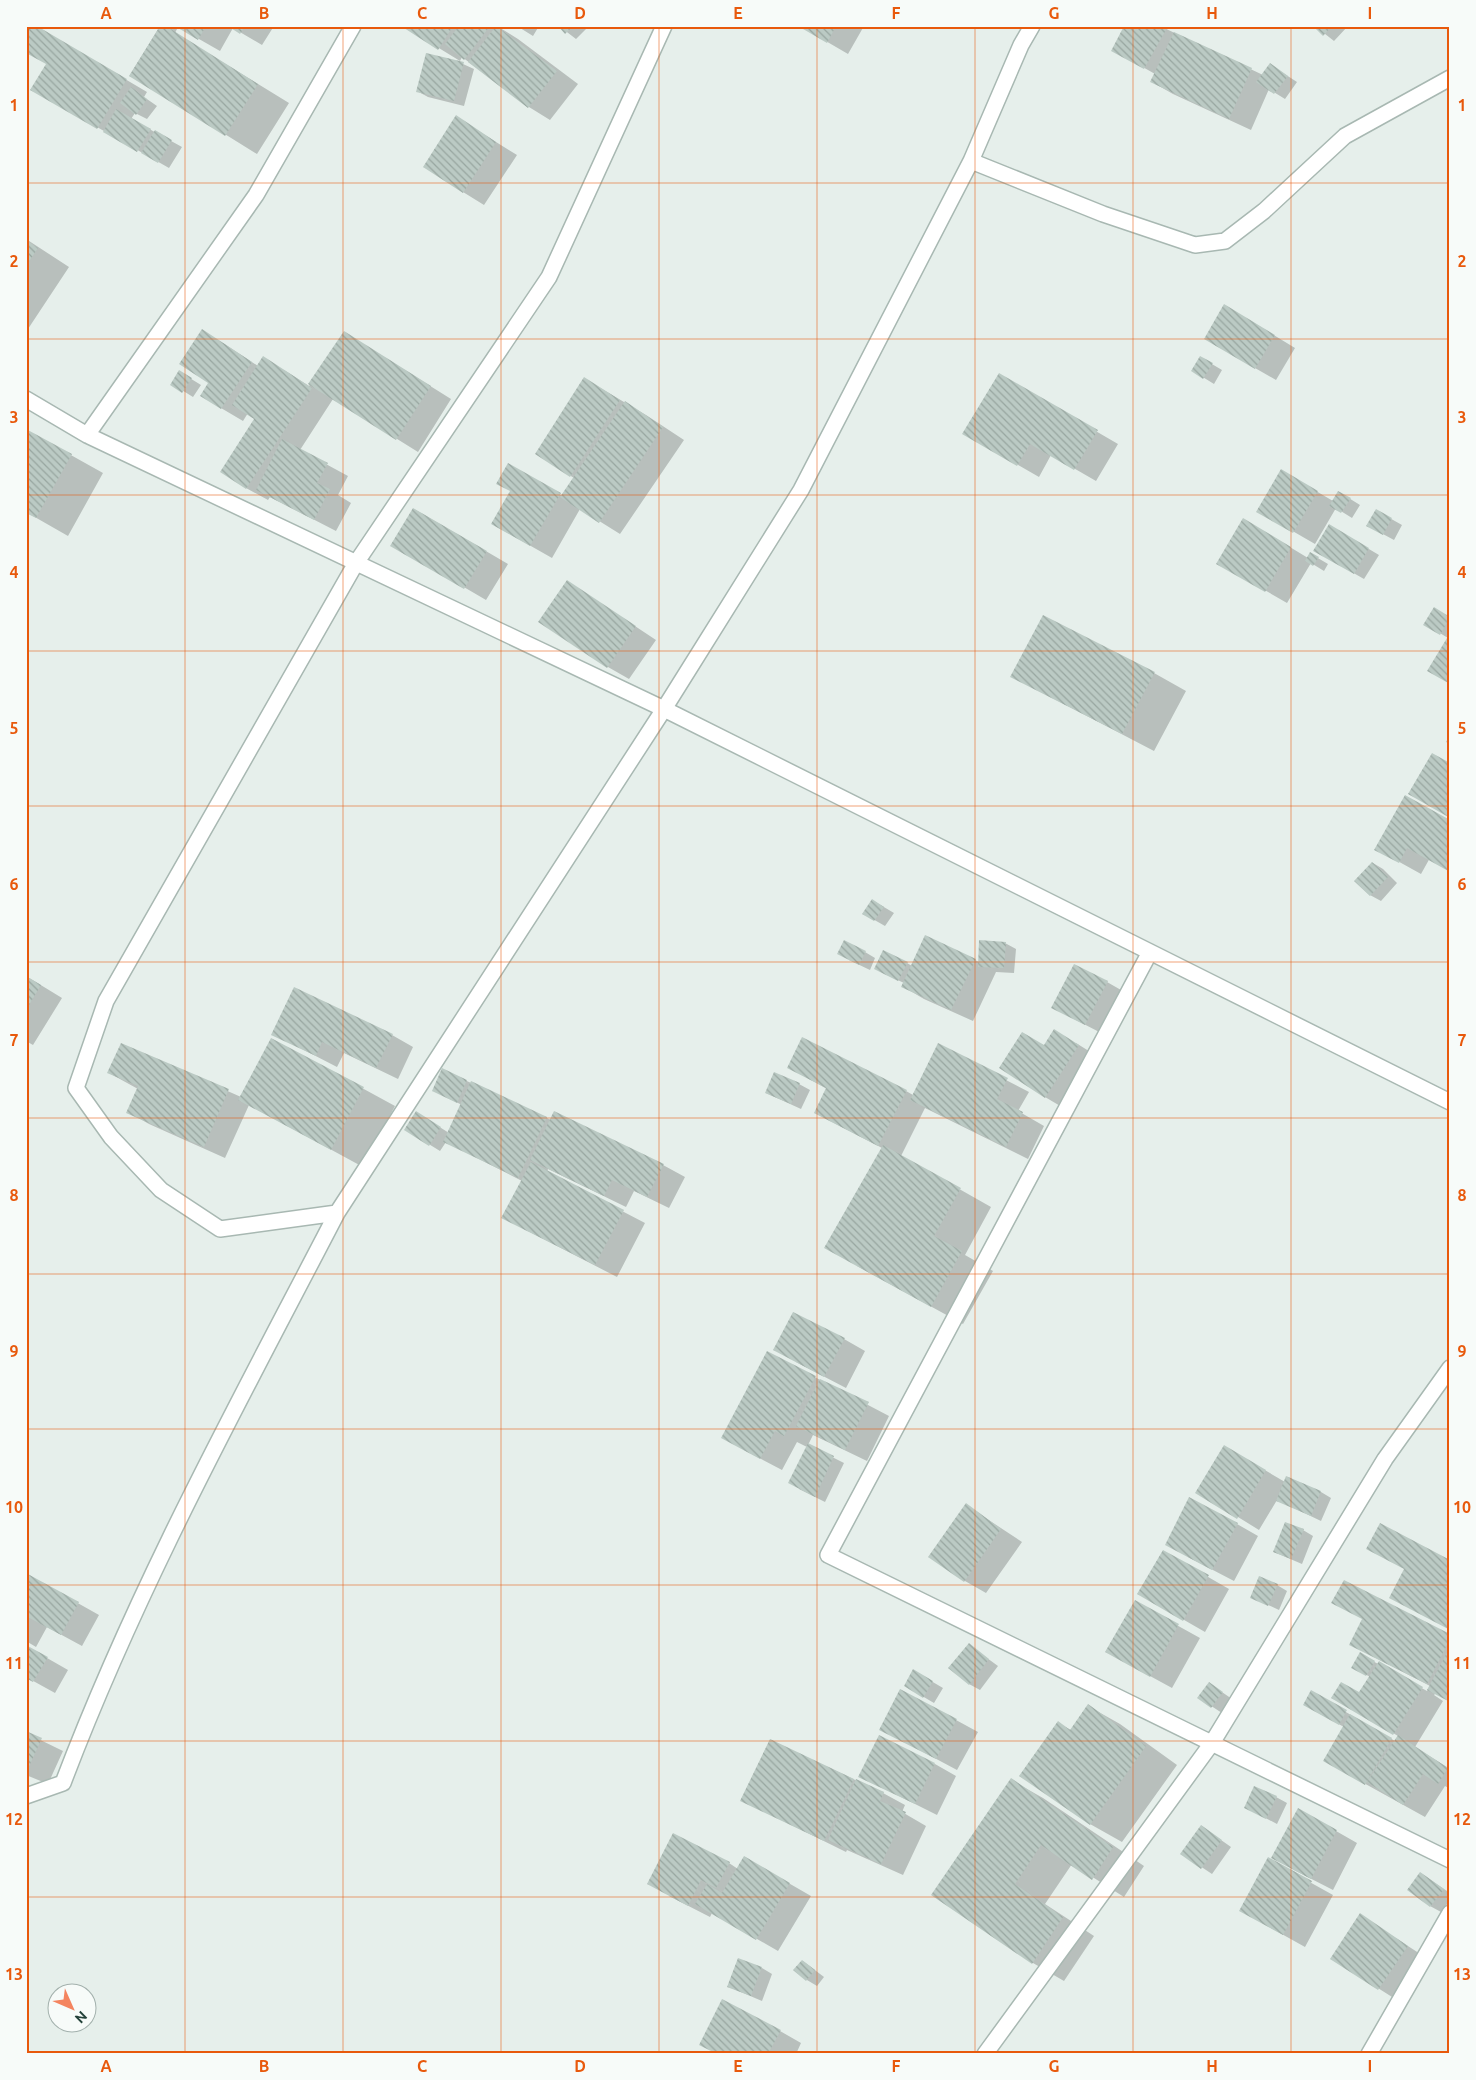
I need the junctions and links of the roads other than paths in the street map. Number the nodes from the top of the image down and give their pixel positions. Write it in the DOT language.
graph roads {
  1 [pos="353,26"];
  2 [pos="664,26"];
  3 [pos="1032,26"];
  4 [pos="1450,78"];
  5 [pos="972,161"];
  6 [pos="26,398"];
  7 [pos="87,435"];
  8 [pos="356,563"];
  9 [pos="664,709"];
  10 [pos="1150,952"];
  11 [pos="1450,1102"];
  12 [pos="337,1213"];
  13 [pos="1450,1368"];
  14 [pos="1212,1743"];
  15 [pos="26,1796"];
  16 [pos="1450,1860"];
  17 [pos="1450,1913"];
  18 [pos="985,2054"];
  19 [pos="1368,2054"];
  1 -- 7 [label="street"];
  2 -- 8 [label="street"];
  3 -- 5 [label="street"];
  4 -- 5 [label="street"];
  5 -- 9 [label="street"];
  6 -- 7 [label="street"];
  7 -- 8 [label="street"];
  8 -- 9 [label="street"];
  8 -- 12 [label="street"];
  9 -- 10 [label="street"];
  9 -- 12 [label="street"];
  10 -- 11 [label="street"];
  10 -- 14 [label="street"];
  12 -- 15 [label="street"];
  13 -- 14 [label="street"];
  14 -- 16 [label="street"];
  14 -- 18 [label="street"];
  17 -- 19 [label="street"];
}
